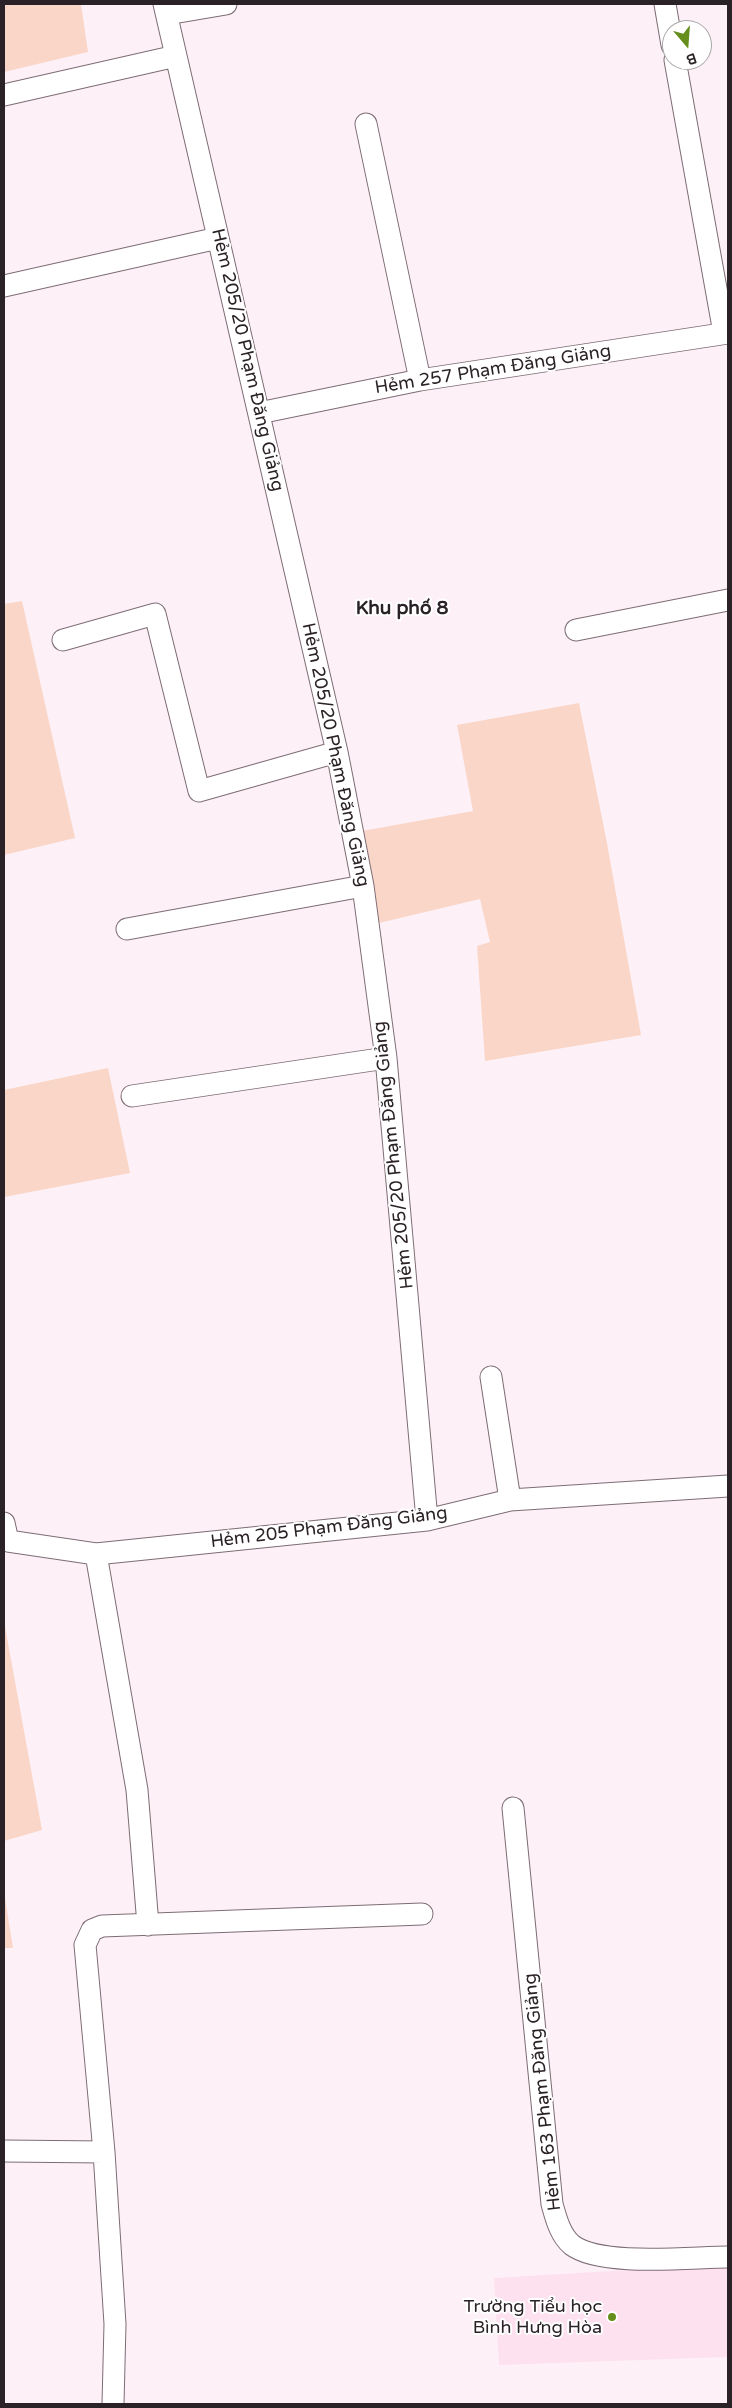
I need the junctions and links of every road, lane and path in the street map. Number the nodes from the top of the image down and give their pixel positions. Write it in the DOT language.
graph roads {
  1 [pos="226,4"];
  2 [pos="665,4"];
  3 [pos="165,9"];
  4 [pos="668,20"];
  5 [pos="176,56"];
  6 [pos="677,70"];
  7 [pos="4,95"];
  8 [pos="366,124"];
  9 [pos="218,238"];
  10 [pos="4,286"];
  11 [pos="726,333"];
  12 [pos="420,380"];
  13 [pos="259,413"];
  14 [pos="728,600"];
  15 [pos="576,630"];
  16 [pos="63,640"];
  17 [pos="337,752"];
  18 [pos="363,886"];
  19 [pos="127,929"];
  20 [pos="386,1058"];
  21 [pos="132,1096"];
  22 [pos="491,1377"];
  23 [pos="728,1486"];
  24 [pos="510,1500"];
  25 [pos="427,1520"];
  26 [pos="4,1523"];
  27 [pos="96,1554"];
  28 [pos="513,1808"];
  29 [pos="422,1914"];
  30 [pos="148,1925"];
  31 [pos="4,2152"];
  32 [pos="104,2152"];
  33 [pos="728,2257"];
  34 [pos="112,2404"];
  1 -- 3 [label="lane"];
  2 -- 4 [label="lane"];
  3 -- 5 [label="lane, Hẻm 205/20 Phạm Đăng Giảng"];
  5 -- 7 [label="lane"];
  5 -- 9 [label="lane, Hẻm 205/20 Phạm Đăng Giảng"];
  6 -- 11 [label="lane"];
  8 -- 12 [label="lane"];
  9 -- 10 [label="lane"];
  9 -- 13 [label="lane, Hẻm 205/20 Phạm Đăng Giảng"];
  11 -- 12 [label="lane, Hẻm 257 Phạm Đăng Giảng"];
  12 -- 13 [label="lane, Hẻm 257 Phạm Đăng Giảng"];
  13 -- 17 [label="lane, Hẻm 205/20 Phạm Đăng Giảng"];
  14 -- 15 [label="lane"];
  16 -- 17 [label="lane"];
  17 -- 18 [label="lane, Hẻm 205/20 Phạm Đăng Giảng"];
  18 -- 19 [label="lane"];
  18 -- 20 [label="lane, Hẻm 205/20 Phạm Đăng Giảng"];
  20 -- 21 [label="lane"];
  20 -- 25 [label="lane, Hẻm 205/20 Phạm Đăng Giảng"];
  22 -- 24 [label="lane"];
  23 -- 24 [label="lane, Hẻm 205 Phạm Đăng Giảng"];
  24 -- 25 [label="lane, Hẻm 205 Phạm Đăng Giảng"];
  25 -- 27 [label="lane, Hẻm 205 Phạm Đăng Giảng"];
  26 -- 27 [label="lane, Hẻm 205 Phạm Đăng Giảng"];
  27 -- 30 [label="lane"];
  28 -- 33 [label="lane, Hẻm 163 Phạm Đăng Giảng"];
  29 -- 30 [label="lane"];
  30 -- 32 [label="lane"];
  31 -- 32 [label="lane"];
  32 -- 34 [label="lane"];
}
